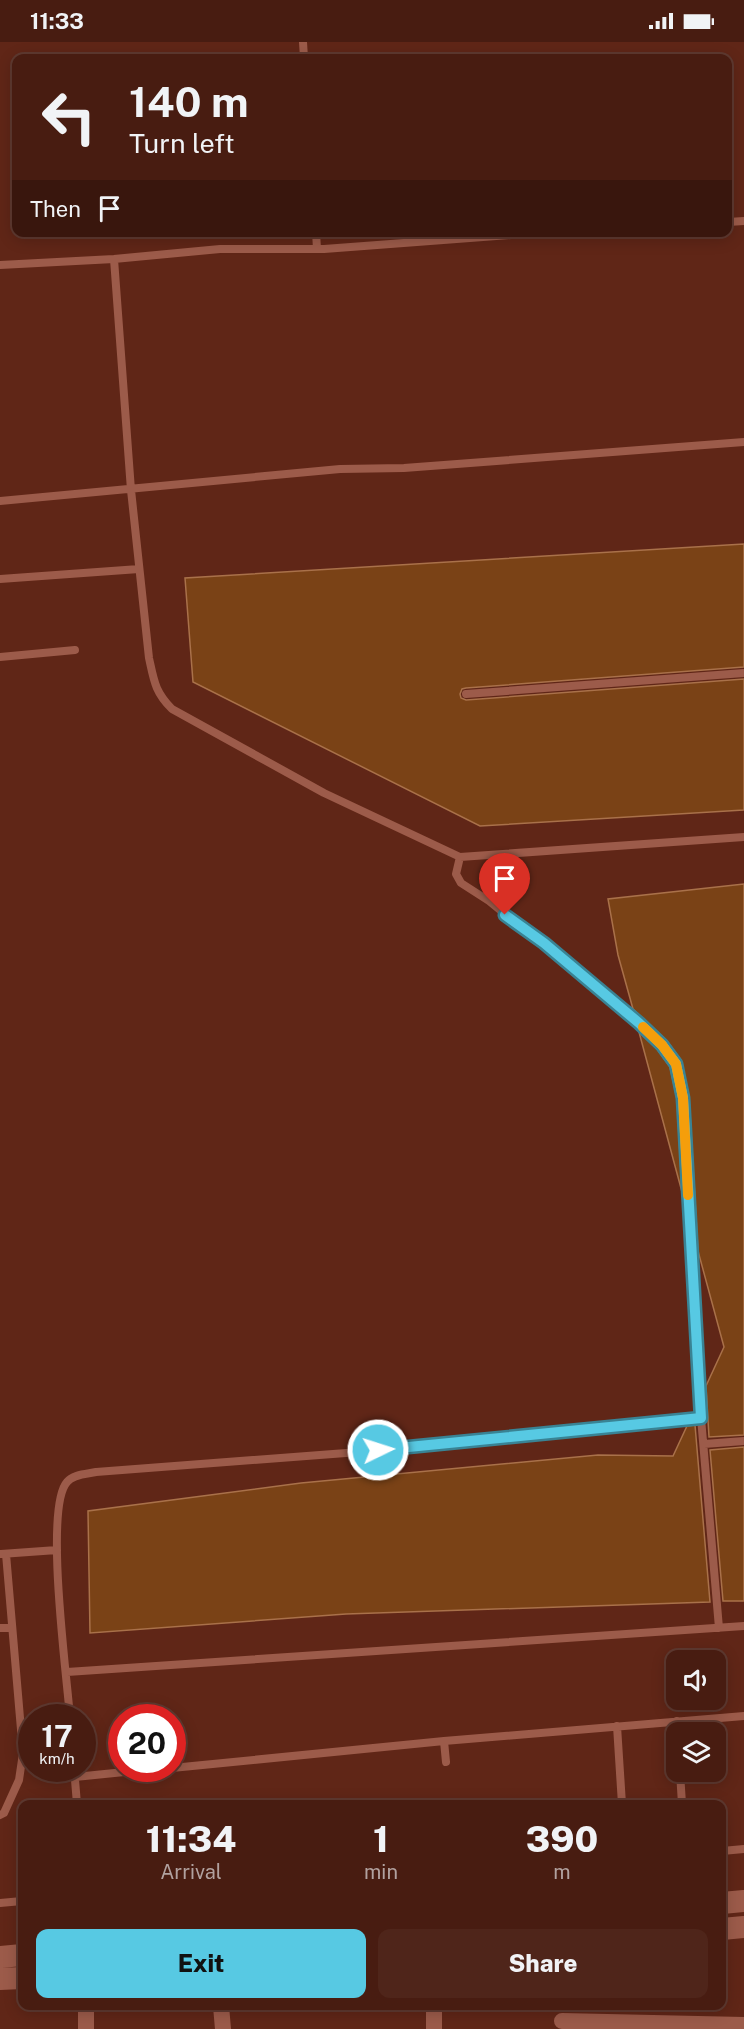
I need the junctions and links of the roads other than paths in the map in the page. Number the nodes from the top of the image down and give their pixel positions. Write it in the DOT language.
graph roads {
  1 [pos="316,237"];
  2 [pos="482,237"];
  3 [pos="317,249"];
  4 [pos="114,259"];
  5 [pos="0,265"];
  6 [pos="744,442"];
  7 [pos="131,490"];
  8 [pos="0,501"];
  9 [pos="140,569"];
  10 [pos="0,579"];
  11 [pos="75,651"];
  12 [pos="0,657"];
  13 [pos="744,673"];
  14 [pos="466,694"];
  15 [pos="744,837"];
  16 [pos="460,857"];
  17 [pos="701,1418"];
  18 [pos="744,1441"];
  19 [pos="704,1444"];
  20 [pos="57,1550"];
  21 [pos="3,1554"];
  22 [pos="744,1626"];
  23 [pos="0,1628"];
  24 [pos="12,1628"];
  25 [pos="719,1628"];
  26 [pos="67,1671"];
  27 [pos="21,1704"];
  28 [pos="69,1704"];
  29 [pos="744,1716"];
  30 [pos="677,1721"];
  31 [pos="617,1726"];
  32 [pos="444,1741"];
  33 [pos="446,1762"];
  34 [pos="186,1767"];
  35 [pos="18,1782"];
  36 [pos="76,1782"];
  37 [pos="681,1782"];
  38 [pos="77,1800"];
  39 [pos="622,1800"];
  40 [pos="682,1800"];
  41 [pos="0,1815"];
  42 [pos="744,1849"];
  43 [pos="726,1851"];
  44 [pos="18,1901"];
  45 [pos="744,1901"];
  46 [pos="0,1903"];
  47 [pos="726,1903"];
  48 [pos="744,1927"];
  49 [pos="726,1929"];
  50 [pos="18,1955"];
  51 [pos="0,1957"];
  52 [pos="18,1978"];
  53 [pos="0,1979"];
  54 [pos="86,2010"];
  55 [pos="221,2010"];
  56 [pos="434,2010"];
  57 [pos="562,2019"];
  58 [pos="744,2025"];
  59 [pos="86,2029"];
  60 [pos="223,2029"];
  61 [pos="434,2029"];
  1 -- 3 [label="lane"];
  2 -- 3 [label="lane"];
  3 -- 4 [label="lane"];
  4 -- 5 [label="lane"];
  4 -- 7 [label="lane"];
  6 -- 7 [label="lane"];
  7 -- 8 [label="lane"];
  7 -- 9 [label="lane"];
  9 -- 10 [label="lane"];
  9 -- 16 [label="lane"];
  11 -- 12 [label="lane"];
  13 -- 14 [label="lane"];
  15 -- 16 [label="lane"];
  16 -- 17 [label="lane"];
  17 -- 19 [label="lane"];
  17 -- 20 [label="lane"];
  18 -- 19 [label="lane"];
  19 -- 25 [label="lane"];
  20 -- 21 [label="lane"];
  20 -- 26 [label="lane"];
  21 -- 24 [label="lane"];
  22 -- 25 [label="lane"];
  23 -- 24 [label="lane"];
  24 -- 27 [label="lane"];
  25 -- 26 [label="lane"];
  26 -- 28 [label="lane"];
  29 -- 30 [label="lane"];
  30 -- 31 [label="lane"];
  31 -- 32 [label="lane"];
  31 -- 39 [label="lane"];
  32 -- 33 [label="lane"];
  32 -- 34 [label="lane"];
  35 -- 41 [label="lane"];
  36 -- 38 [label="lane"];
  37 -- 40 [label="lane"];
  42 -- 43 [label="lane"];
  44 -- 46 [label="lane"];
  45 -- 47 [label="main road"];
  48 -- 49 [label="main road"];
  50 -- 51 [label="main road"];
  52 -- 53 [label="main road"];
  54 -- 59 [label="street"];
  55 -- 60 [label="street"];
  56 -- 61 [label="street"];
  57 -- 58 [label="street"];
}
